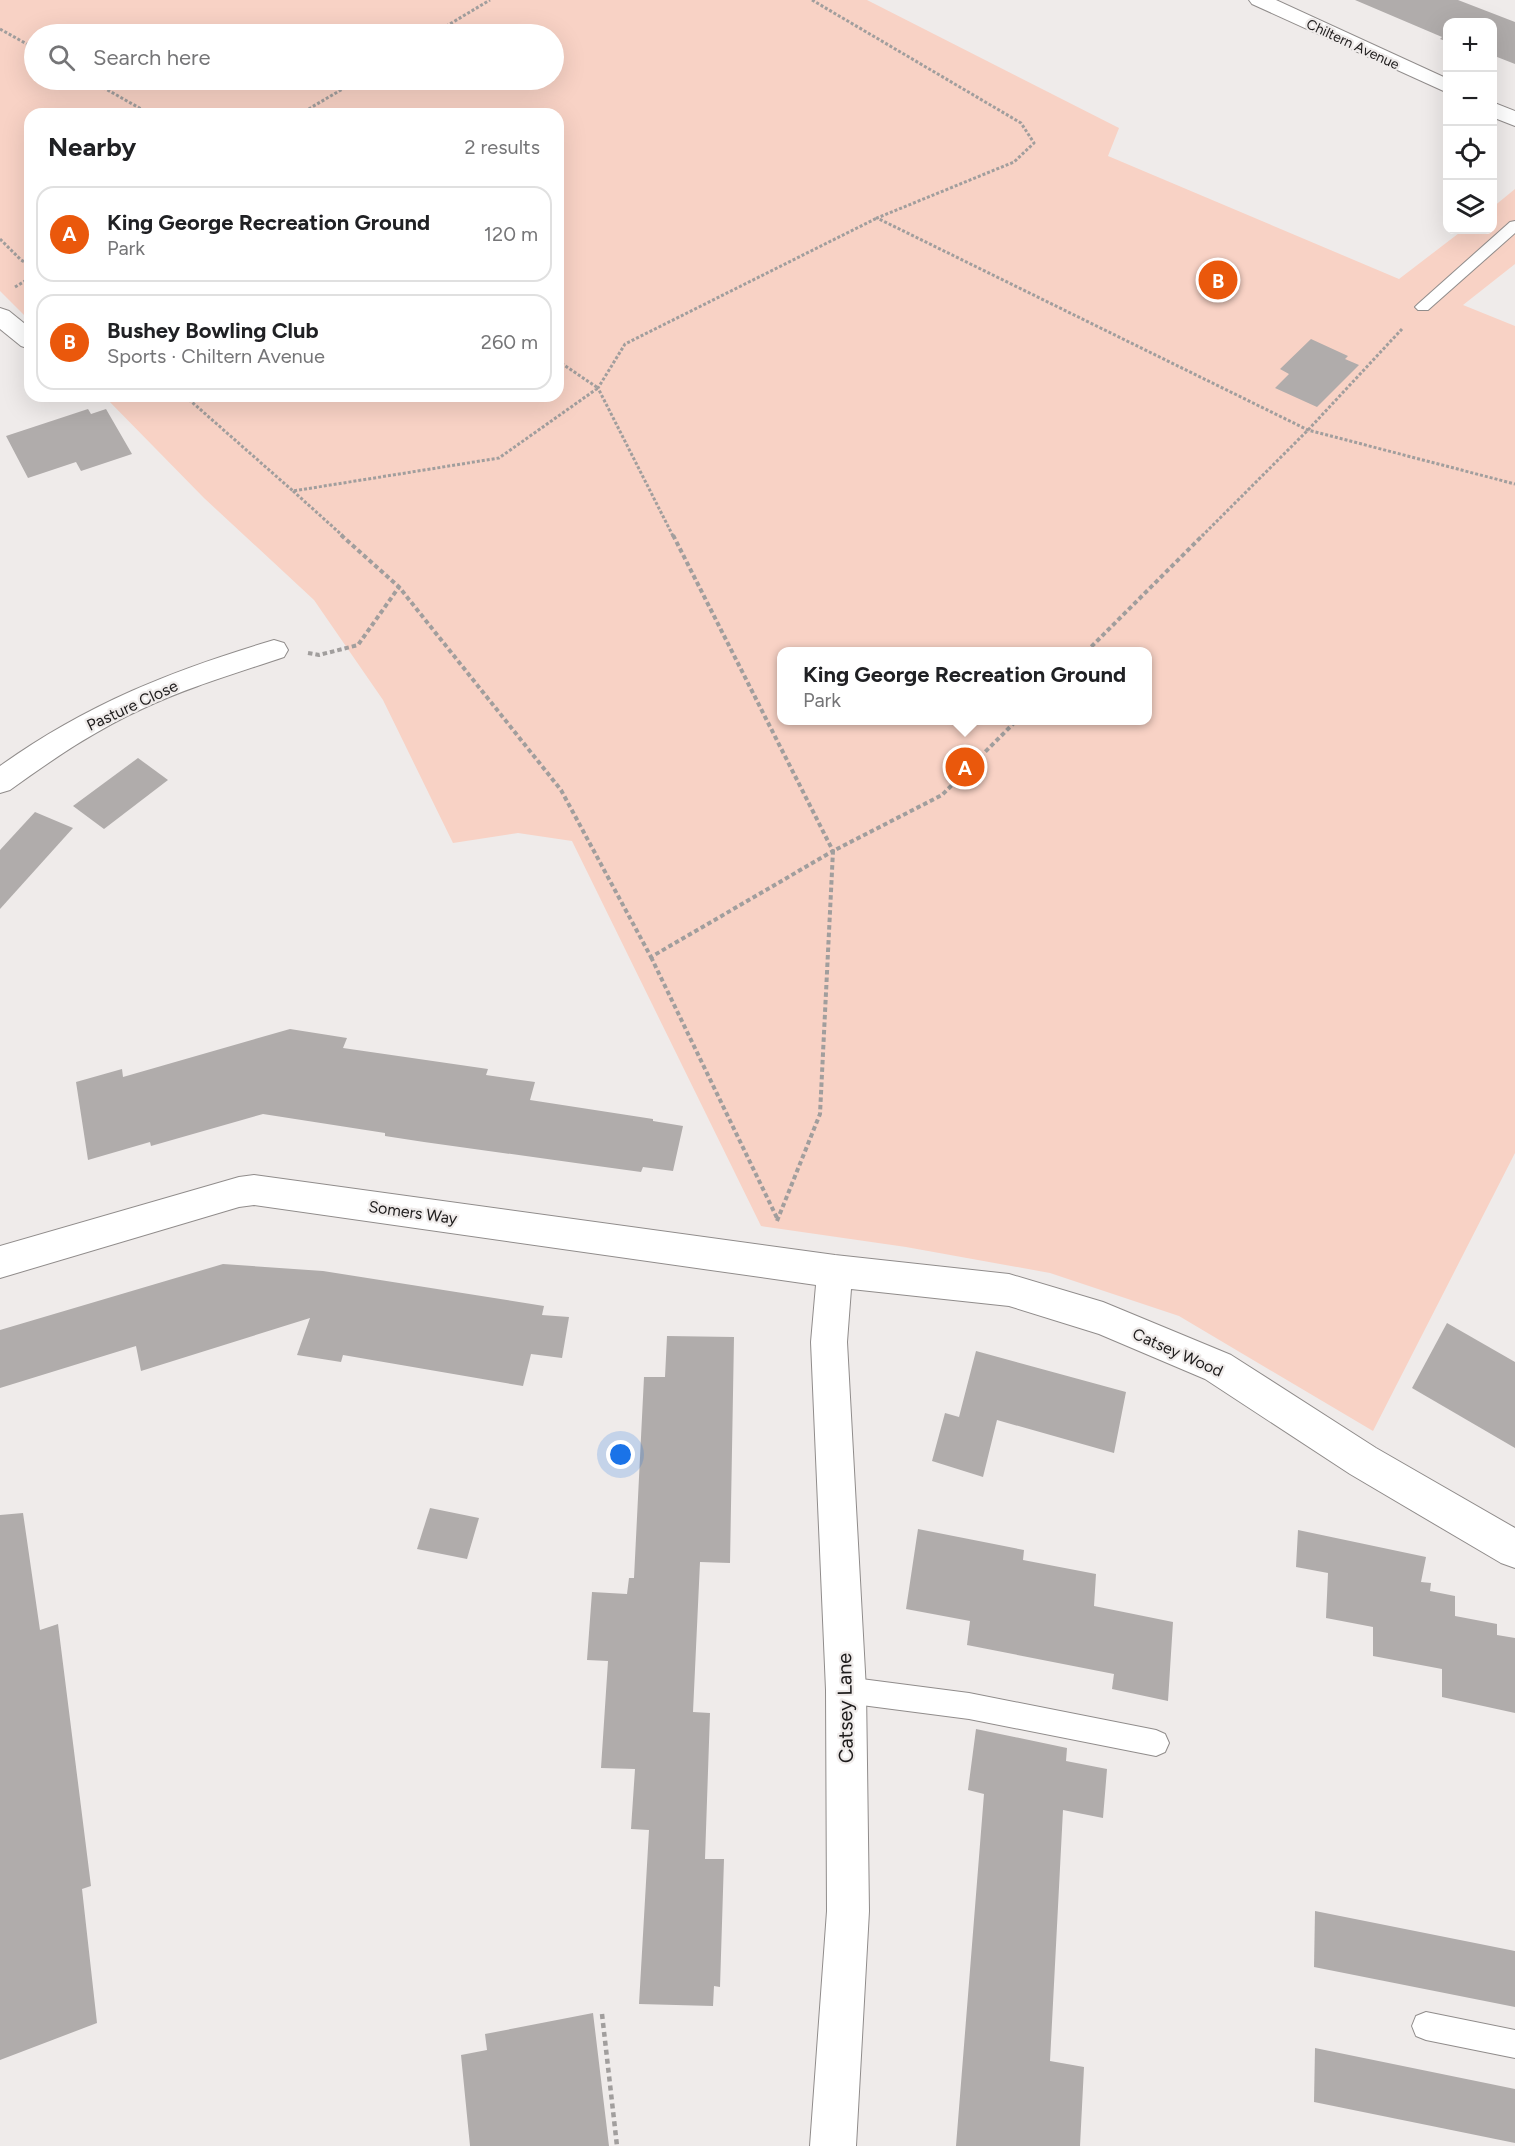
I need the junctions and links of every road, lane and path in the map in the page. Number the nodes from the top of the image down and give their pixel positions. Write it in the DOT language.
graph roads {
  1 [pos="490,0"];
  2 [pos="812,0"];
  3 [pos="1258,0"];
  4 [pos="450,24"];
  5 [pos="0,29"];
  6 [pos="24,42"];
  7 [pos="1443,85"];
  8 [pos="108,90"];
  9 [pos="341,90"];
  10 [pos="139,108"];
  11 [pos="310,108"];
  12 [pos="1497,110"];
  13 [pos="1515,119"];
  14 [pos="877,218"];
  15 [pos="1515,225"];
  16 [pos="0,239"];
  17 [pos="24,262"];
  18 [pos="1423,307"];
  19 [pos="0,316"];
  20 [pos="24,336"];
  21 [pos="564,365"];
  22 [pos="598,388"];
  23 [pos="192,402"];
  24 [pos="1308,430"];
  25 [pos="1515,484"];
  26 [pos="293,491"];
  27 [pos="399,587"];
  28 [pos="1090,647"];
  29 [pos="274,650"];
  30 [pos="1012,725"];
  31 [pos="0,782"];
  32 [pos="832,851"];
  33 [pos="651,957"];
  34 [pos="777,1218"];
  35 [pos="0,1262"];
  36 [pos="774,1262"];
  37 [pos="834,1271"];
  38 [pos="1515,1550"];
  39 [pos="846,1690"];
  40 [pos="1156,1743"];
  41 [pos="602,2014"];
  42 [pos="1426,2026"];
  43 [pos="1515,2044"];
  44 [pos="617,2146"];
  45 [pos="833,2146"];
  1 -- 4 [label="path"];
  2 -- 14 [label="path"];
  3 -- 7 [label="street, Chiltern Avenue"];
  5 -- 6 [label="path"];
  8 -- 10 [label="path"];
  9 -- 11 [label="path"];
  12 -- 13 [label="street"];
  14 -- 22 [label="path"];
  14 -- 24 [label="path"];
  15 -- 18 [label="lane"];
  16 -- 17 [label="path"];
  18 -- 24 [label="path"];
  19 -- 20 [label="street"];
  21 -- 22 [label="path"];
  22 -- 26 [label="path"];
  22 -- 32 [label="path"];
  23 -- 26 [label="path"];
  24 -- 25 [label="path"];
  24 -- 28 [label="path"];
  26 -- 27 [label="path"];
  27 -- 29 [label="path"];
  27 -- 33 [label="path"];
  29 -- 31 [label="street, Pasture Close"];
  30 -- 32 [label="path"];
  32 -- 33 [label="path"];
  32 -- 34 [label="path"];
  33 -- 34 [label="path"];
  34 -- 36 [label="path"];
  35 -- 36 [label="street, Somers Way"];
  36 -- 37 [label="street, Somers Way"];
  37 -- 38 [label="street, Catsey Wood"];
  37 -- 39 [label="street, Catsey Lane"];
  39 -- 40 [label="lane"];
  39 -- 45 [label="street, Catsey Lane"];
  41 -- 44 [label="path"];
  42 -- 43 [label="lane"];
}
